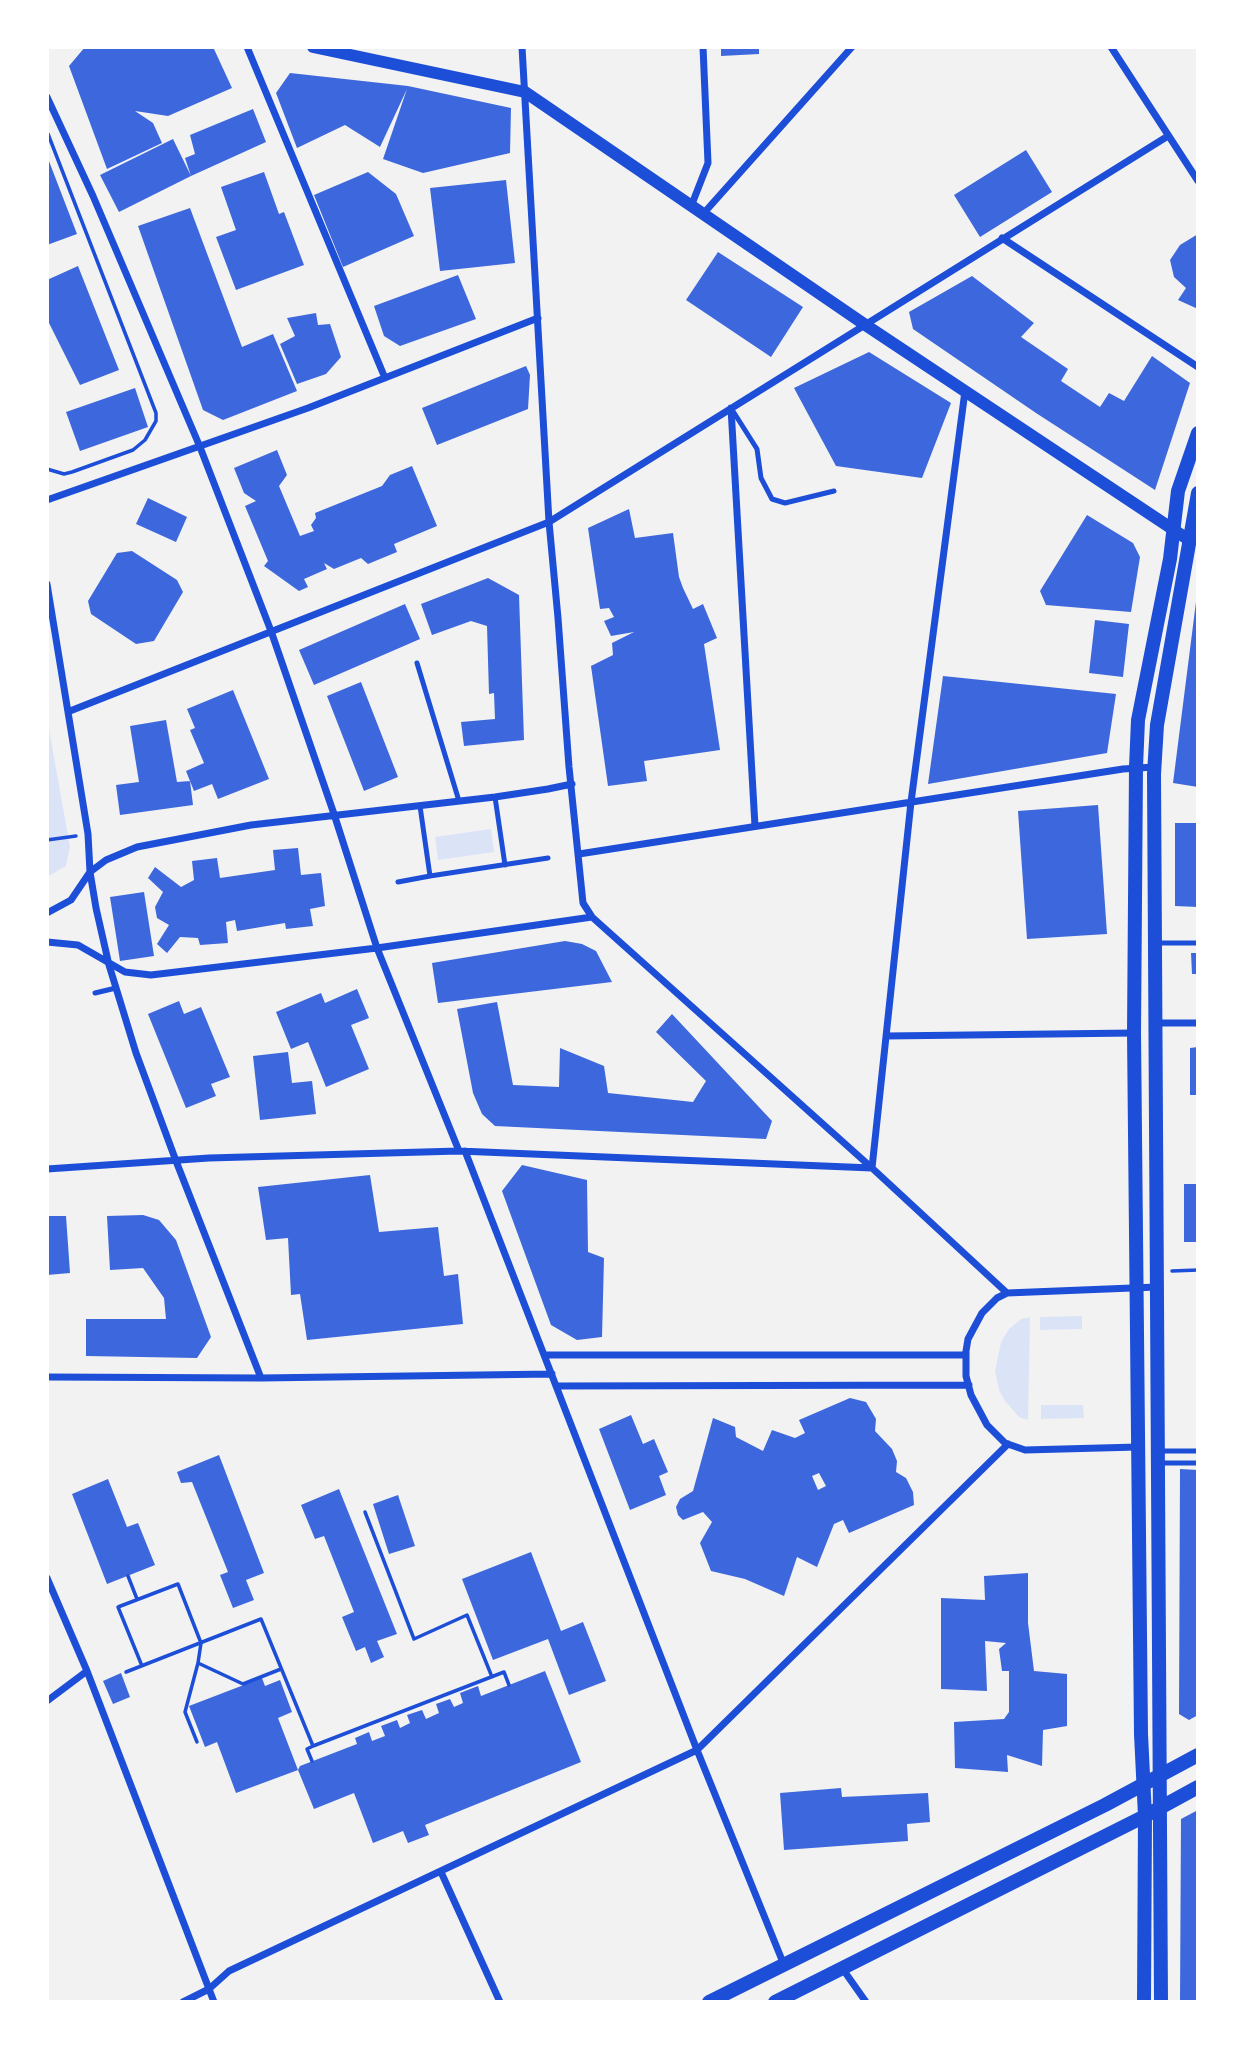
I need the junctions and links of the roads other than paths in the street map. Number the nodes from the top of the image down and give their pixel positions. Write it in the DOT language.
graph roads {
  1 [pos="247,47"];
  2 [pos="313,47"];
  3 [pos="523,47"];
  4 [pos="703,47"];
  5 [pos="852,47"];
  6 [pos="1111,47"];
  7 [pos="525,92"];
  8 [pos="47,97"];
  9 [pos="1168,136"];
  10 [pos="1198,181"];
  11 [pos="692,204"];
  12 [pos="703,214"];
  13 [pos="1002,238"];
  14 [pos="538,318"];
  15 [pos="864,324"];
  16 [pos="1198,367"];
  17 [pos="385,378"];
  18 [pos="965,391"];
  19 [pos="731,408"];
  20 [pos="1198,433"];
  21 [pos="200,447"];
  22 [pos="834,491"];
  23 [pos="1198,494"];
  24 [pos="47,500"];
  25 [pos="549,522"];
  26 [pos="1174,530"];
  27 [pos="1193,544"];
  28 [pos="47,584"];
  29 [pos="271,631"];
  30 [pos="417,663"];
  31 [pos="70,710"];
  32 [pos="1155,766"];
  33 [pos="1136,767"];
  34 [pos="572,784"];
  35 [pos="495,797"];
  36 [pos="459,801"];
  37 [pos="911,802"];
  38 [pos="420,806"];
  39 [pos="334,814"];
  40 [pos="755,826"];
  41 [pos="579,854"];
  42 [pos="548,858"];
  43 [pos="505,866"];
  44 [pos="90,872"];
  45 [pos="430,876"];
  46 [pos="398,882"];
  47 [pos="47,914"];
  48 [pos="592,917"];
  49 [pos="47,942"];
  50 [pos="1154,943"];
  51 [pos="1198,943"];
  52 [pos="377,948"];
  53 [pos="109,965"];
  54 [pos="116,988"];
  55 [pos="95,993"];
  56 [pos="1154,1023"];
  57 [pos="1198,1023"];
  58 [pos="1134,1033"];
  59 [pos="886,1036"];
  60 [pos="462,1151"];
  61 [pos="176,1161"];
  62 [pos="47,1168"];
  63 [pos="872,1168"];
  64 [pos="1157,1287"];
  65 [pos="1136,1288"];
  66 [pos="1007,1293"];
  67 [pos="966,1354"];
  68 [pos="545,1355"];
  69 [pos="552,1374"];
  70 [pos="47,1377"];
  71 [pos="261,1378"];
  72 [pos="969,1385"];
  73 [pos="556,1386"];
  74 [pos="1007,1444"];
  75 [pos="1138,1447"];
  76 [pos="1198,1451"];
  77 [pos="1158,1457"];
  78 [pos="1198,1463"];
  79 [pos="47,1578"];
  80 [pos="87,1671"];
  81 [pos="47,1701"];
  82 [pos="697,1750"];
  83 [pos="1198,1755"];
  84 [pos="1160,1775"];
  85 [pos="1143,1784"];
  86 [pos="1198,1787"];
  87 [pos="1161,1808"];
  88 [pos="1145,1816"];
  89 [pos="441,1872"];
  90 [pos="784,1965"];
  91 [pos="842,1968"];
  92 [pos="209,1989"];
  93 [pos="183,2002"];
  94 [pos="214,2002"];
  95 [pos="500,2002"];
  96 [pos="709,2002"];
  97 [pos="775,2002"];
  98 [pos="866,2002"];
  99 [pos="1144,2002"];
  100 [pos="1161,2002"];
  1 -- 17 [label="street"];
  2 -- 7 [label="street"];
  3 -- 7 [label="street"];
  4 -- 11 [label="street"];
  5 -- 12 [label="street"];
  6 -- 9 [label="street"];
  7 -- 11 [label="street"];
  7 -- 14 [label="street"];
  8 -- 21 [label="street"];
  9 -- 10 [label="street"];
  9 -- 13 [label="street"];
  11 -- 12 [label="street"];
  12 -- 15 [label="street"];
  13 -- 15 [label="street"];
  13 -- 16 [label="street"];
  14 -- 17 [label="street"];
  14 -- 25 [label="street"];
  15 -- 18 [label="street"];
  15 -- 19 [label="street"];
  17 -- 21 [label="street"];
  18 -- 26 [label="street"];
  18 -- 37 [label="street"];
  19 -- 22 [label="lane"];
  19 -- 25 [label="street"];
  19 -- 40 [label="street"];
  20 -- 26 [label="main road"];
  21 -- 24 [label="street"];
  21 -- 29 [label="street"];
  23 -- 27 [label="main road"];
  25 -- 29 [label="street"];
  25 -- 34 [label="street"];
  26 -- 27 [label="street"];
  26 -- 33 [label="main road"];
  27 -- 32 [label="main road"];
  28 -- 31 [label="street"];
  29 -- 31 [label="street"];
  29 -- 39 [label="street"];
  30 -- 36 [label="lane"];
  31 -- 44 [label="street"];
  32 -- 33 [label="street"];
  32 -- 50 [label="main road"];
  33 -- 37 [label="street"];
  33 -- 58 [label="main road"];
  34 -- 35 [label="street"];
  34 -- 41 [label="street"];
  35 -- 36 [label="street"];
  35 -- 43 [label="lane"];
  36 -- 38 [label="street"];
  37 -- 40 [label="street"];
  37 -- 59 [label="street"];
  38 -- 39 [label="street"];
  38 -- 45 [label="lane"];
  39 -- 44 [label="street"];
  39 -- 52 [label="street"];
  40 -- 41 [label="street"];
  41 -- 48 [label="street"];
  42 -- 43 [label="lane"];
  43 -- 45 [label="lane"];
  44 -- 47 [label="street"];
  44 -- 53 [label="street"];
  45 -- 46 [label="lane"];
  48 -- 52 [label="street"];
  48 -- 63 [label="street"];
  49 -- 53 [label="street"];
  50 -- 51 [label="lane"];
  50 -- 56 [label="main road"];
  52 -- 53 [label="street"];
  52 -- 60 [label="street"];
  53 -- 54 [label="street"];
  54 -- 55 [label="lane"];
  54 -- 61 [label="street"];
  56 -- 57 [label="street"];
  56 -- 64 [label="main road"];
  58 -- 59 [label="street"];
  58 -- 65 [label="main road"];
  59 -- 63 [label="street"];
  60 -- 61 [label="street"];
  60 -- 63 [label="street"];
  60 -- 68 [label="street"];
  61 -- 62 [label="street"];
  61 -- 71 [label="street"];
  63 -- 66 [label="street"];
  64 -- 65 [label="street"];
  64 -- 77 [label="main road"];
  65 -- 66 [label="street"];
  65 -- 75 [label="main road"];
  66 -- 67 [label="street"];
  67 -- 68 [label="street"];
  67 -- 72 [label="street"];
  68 -- 69 [label="street"];
  69 -- 71 [label="street"];
  69 -- 73 [label="street"];
  70 -- 71 [label="street"];
  72 -- 73 [label="street"];
  72 -- 74 [label="street"];
  73 -- 82 [label="street"];
  74 -- 75 [label="street"];
  74 -- 82 [label="street"];
  75 -- 85 [label="main road"];
  76 -- 77 [label="lane"];
  77 -- 78 [label="lane"];
  77 -- 84 [label="main road"];
  79 -- 80 [label="street"];
  80 -- 81 [label="street"];
  80 -- 92 [label="street"];
  82 -- 89 [label="street"];
  82 -- 90 [label="street"];
  83 -- 84 [label="main road"];
  84 -- 85 [label="main road"];
  84 -- 87 [label="main road"];
  85 -- 88 [label="main road"];
  85 -- 90 [label="main road"];
  86 -- 87 [label="main road"];
  87 -- 88 [label="main road"];
  87 -- 100 [label="main road"];
  88 -- 91 [label="main road"];
  88 -- 99 [label="main road"];
  89 -- 92 [label="street"];
  89 -- 95 [label="street"];
  90 -- 96 [label="main road"];
  91 -- 97 [label="main road"];
  91 -- 98 [label="street"];
  92 -- 93 [label="street"];
  92 -- 94 [label="street"];
}
